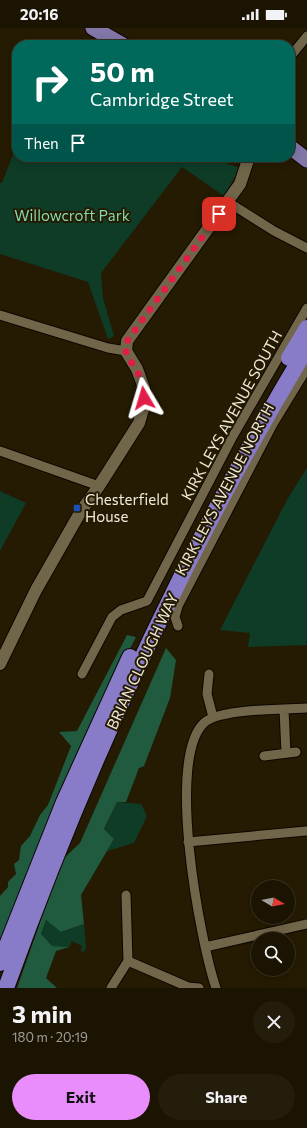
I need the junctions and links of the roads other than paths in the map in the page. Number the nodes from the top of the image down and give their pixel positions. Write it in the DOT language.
graph roads {
  1 [pos="94,28"];
  2 [pos="307,36"];
  3 [pos="114,40"];
  4 [pos="295,51"];
  5 [pos="295,151"];
  6 [pos="307,160"];
  7 [pos="248,162"];
  8 [pos="228,202"];
  9 [pos="307,248"];
  10 [pos="307,308"];
  11 [pos="0,315"];
  12 [pos="307,328"];
  13 [pos="307,348"];
  14 [pos="126,351"];
  15 [pos="307,368"];
  16 [pos="4,452"];
  17 [pos="99,486"];
  18 [pos="178,626"];
  19 [pos="0,664"];
  20 [pos="82,674"];
  21 [pos="209,674"];
  22 [pos="307,708"];
  23 [pos="284,709"];
  24 [pos="213,718"];
  25 [pos="296,752"];
  26 [pos="286,753"];
  27 [pos="264,756"];
  28 [pos="306,832"];
  29 [pos="188,842"];
  30 [pos="126,895"];
  31 [pos="307,924"];
  32 [pos="205,947"];
  33 [pos="128,961"];
  34 [pos="0,963"];
  35 [pos="215,985"];
  36 [pos="6,988"];
  37 [pos="111,988"];
  38 [pos="200,988"];
  1 -- 3 [label="main road"];
  2 -- 4 [label="street"];
  5 -- 6 [label="main road"];
  7 -- 8 [label="street"];
  8 -- 9 [label="street"];
  8 -- 14 [label="street"];
  10 -- 20 [label="street, KIRK LEYS AVENUE SOUTH"];
  11 -- 14 [label="street"];
  12 -- 34 [label="highway, BRIAN CLOUGH WAY"];
  13 -- 36 [label="highway, BRIAN CLOUGH WAY"];
  14 -- 17 [label="street"];
  15 -- 18 [label="street, KIRK LEYS AVENUE NORTH"];
  16 -- 17 [label="street"];
  17 -- 19 [label="street"];
  21 -- 24 [label="street"];
  22 -- 23 [label="street"];
  23 -- 24 [label="street"];
  23 -- 26 [label="street"];
  24 -- 29 [label="street"];
  25 -- 26 [label="street"];
  26 -- 27 [label="street"];
  28 -- 29 [label="street"];
  29 -- 32 [label="street"];
  30 -- 33 [label="street"];
  31 -- 32 [label="street"];
  32 -- 35 [label="street"];
  33 -- 37 [label="street"];
  33 -- 38 [label="street"];
  35 -- 38 [label="street"];
}
